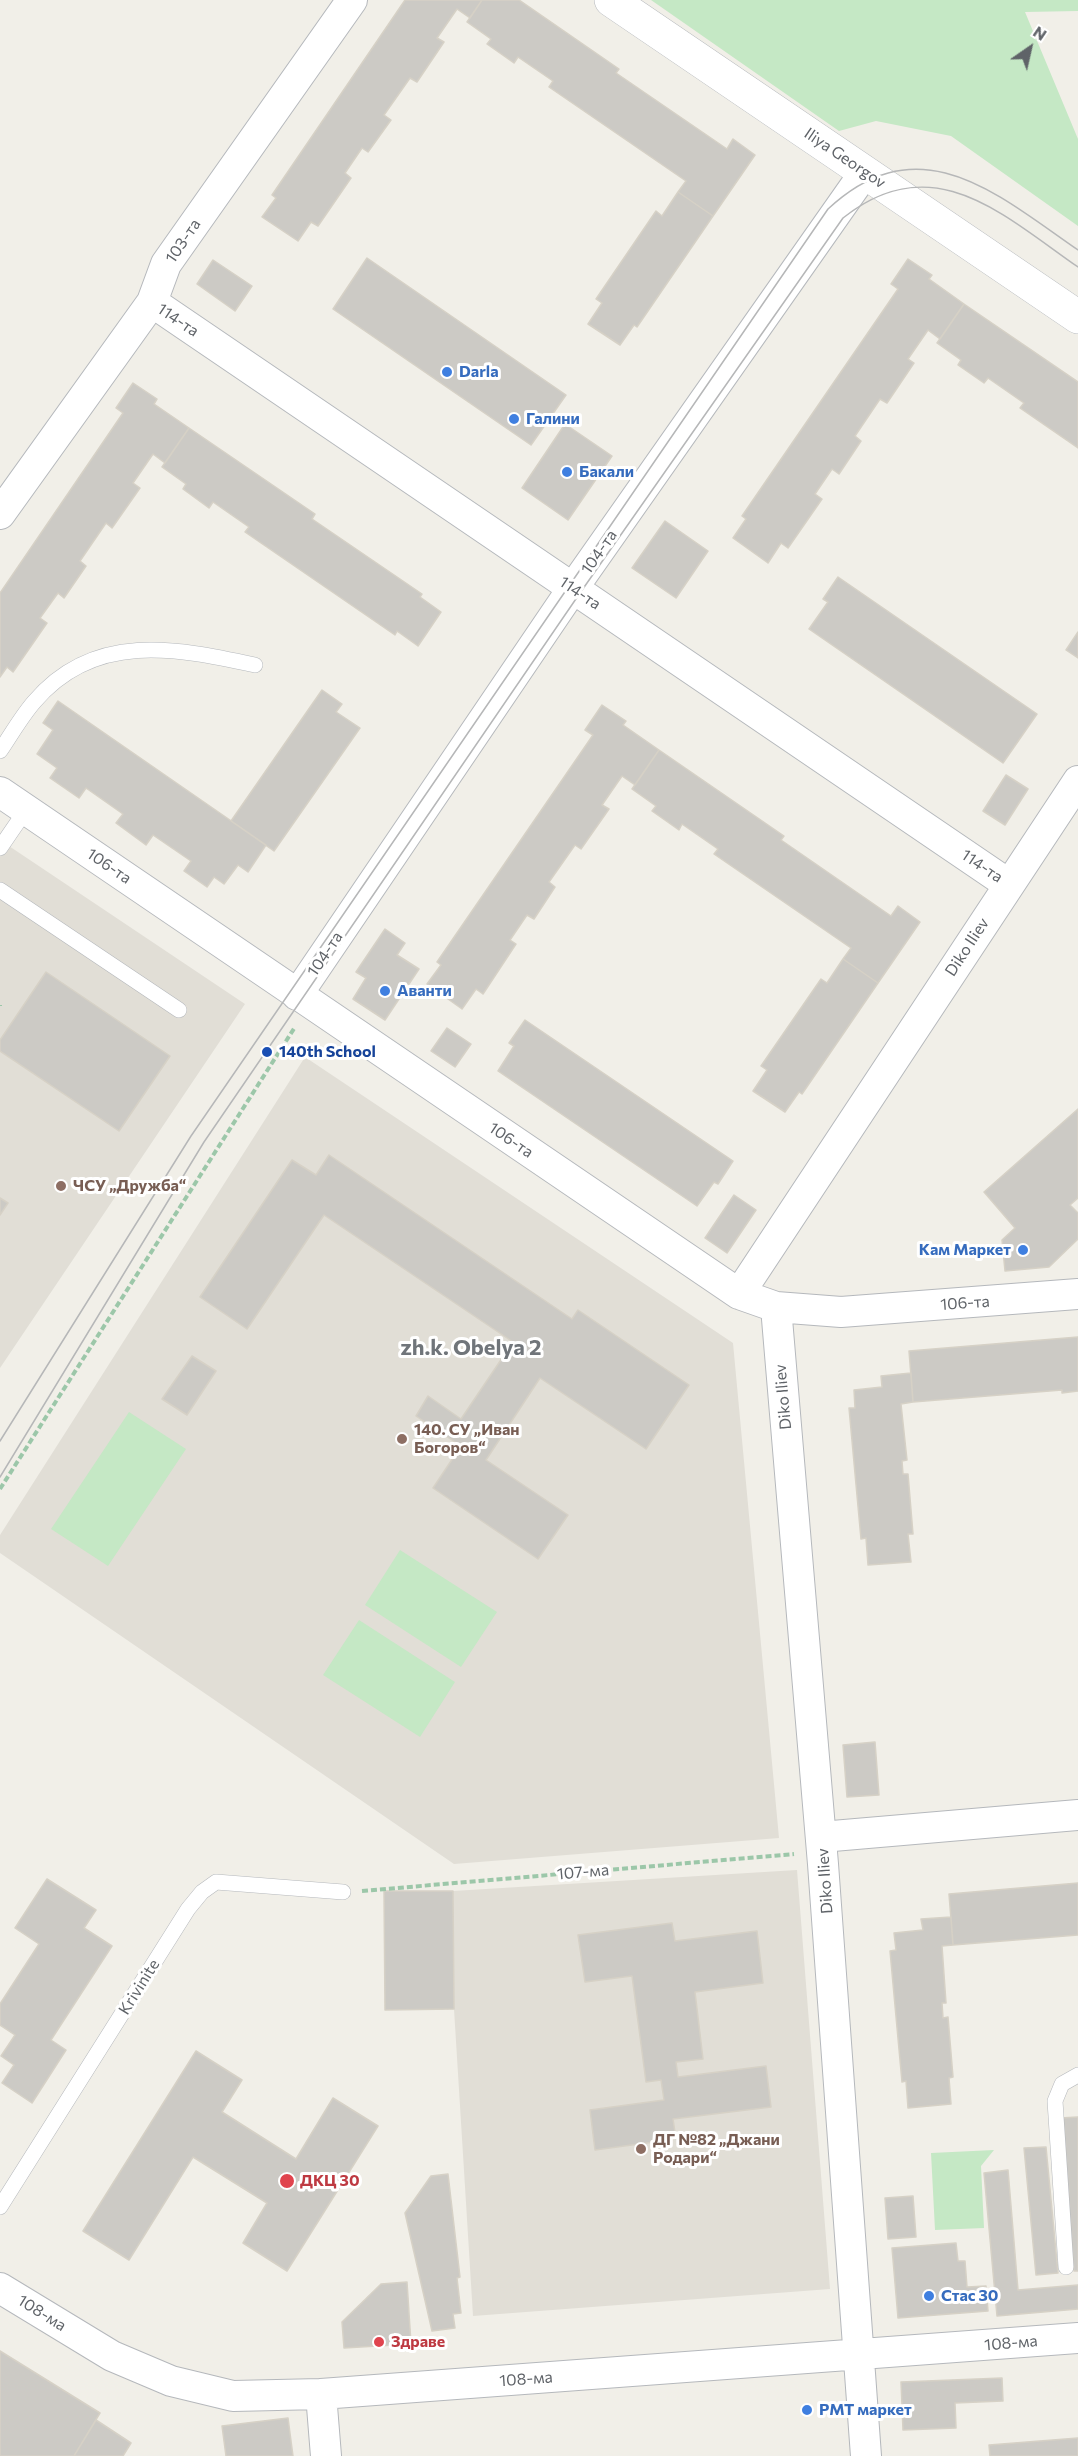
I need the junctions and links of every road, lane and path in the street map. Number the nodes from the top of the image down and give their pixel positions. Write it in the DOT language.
graph roads {
  1 [pos="351,0"];
  2 [pos="611,0"];
  3 [pos="865,172"];
  4 [pos="152,302"];
  5 [pos="1078,317"];
  6 [pos="0,514"];
  7 [pos="573,588"];
  8 [pos="255,665"];
  9 [pos="0,751"];
  10 [pos="1078,781"];
  11 [pos="0,792"];
  12 [pos="26,810"];
  13 [pos="0,848"];
  14 [pos="1008,884"];
  15 [pos="0,890"];
  16 [pos="297,995"];
  17 [pos="179,1010"];
  18 [pos="286,1041"];
  19 [pos="739,1294"];
  20 [pos="1078,1294"];
  21 [pos="776,1307"];
  22 [pos="0,1489"];
  23 [pos="1078,1815"];
  24 [pos="822,1844"];
  25 [pos="343,1892"];
  26 [pos="1078,2075"];
  27 [pos="0,2207"];
  28 [pos="1066,2267"];
  29 [pos="0,2288"];
  30 [pos="1078,2338"];
  31 [pos="859,2355"];
  32 [pos="321,2394"];
  33 [pos="326,2456"];
  34 [pos="866,2456"];
  1 -- 4 [label="street, 103-та"];
  2 -- 3 [label="street, Iliya Georgov"];
  3 -- 5 [label="street, Iliya Georgov"];
  3 -- 7 [label="street, 104-та"];
  4 -- 6 [label="street, 103-та"];
  4 -- 7 [label="street, 114-та"];
  7 -- 14 [label="street, 114-та"];
  7 -- 16 [label="street, 104-та"];
  8 -- 9 [label="lane"];
  10 -- 14 [label="street, Diko Iliev"];
  11 -- 12 [label="street, 106-та"];
  12 -- 13 [label="lane"];
  12 -- 16 [label="street, 106-та"];
  14 -- 19 [label="street, Diko Iliev"];
  15 -- 17 [label="lane"];
  16 -- 19 [label="street, 106-та"];
  18 -- 22 [label="path"];
  19 -- 21 [label="street, 106-та"];
  20 -- 21 [label="street, 106-та"];
  21 -- 24 [label="street, Diko Iliev"];
  23 -- 24 [label="street"];
  24 -- 25 [label="path, 107-ма"];
  24 -- 31 [label="street, Diko Iliev"];
  25 -- 27 [label="lane, Krivinite"];
  26 -- 28 [label="lane"];
  29 -- 32 [label="street, 108-ма"];
  30 -- 31 [label="street, 108-ма"];
  31 -- 32 [label="street, 108-ма"];
  31 -- 34 [label="street, Diko Iliev"];
  32 -- 33 [label="street"];
}
